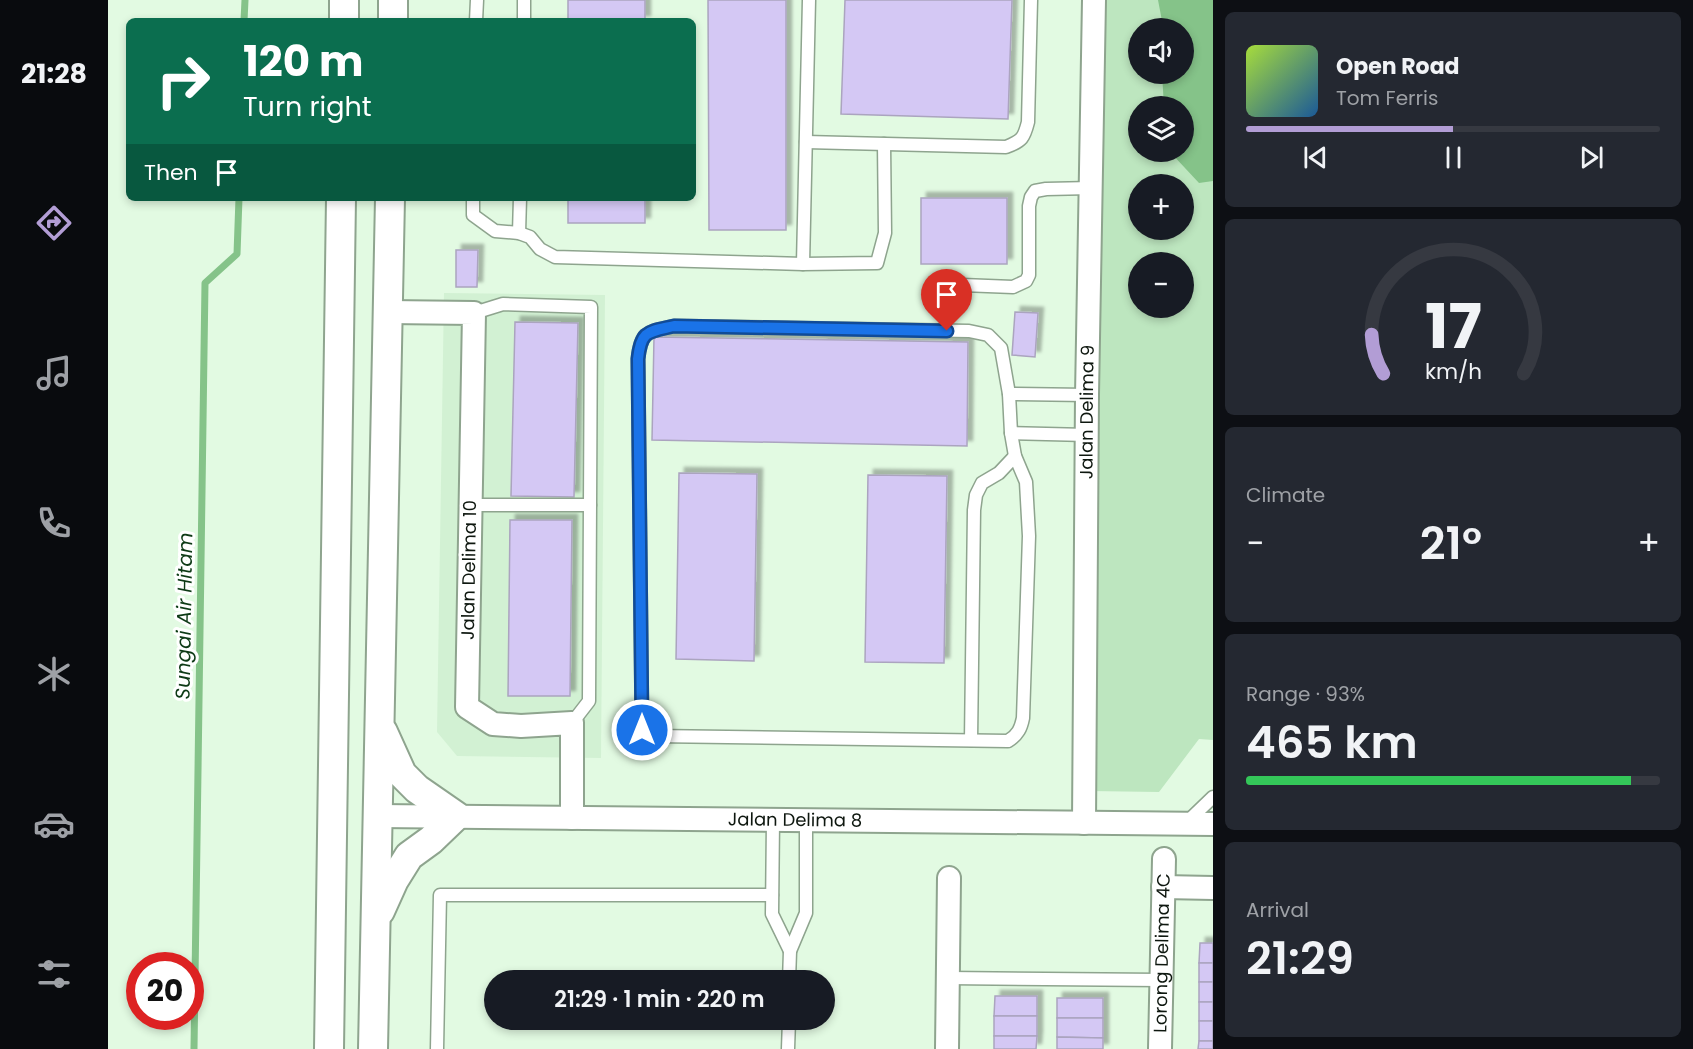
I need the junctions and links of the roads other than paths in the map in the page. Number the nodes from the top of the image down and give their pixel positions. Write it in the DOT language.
graph roads {
  1 [pos="344,0"];
  2 [pos="393,0"];
  3 [pos="477,0"];
  4 [pos="525,0"];
  5 [pos="809,0"];
  6 [pos="1031,0"];
  7 [pos="1094,0"];
  8 [pos="344,18"];
  9 [pos="393,18"];
  10 [pos="476,18"];
  11 [pos="524,18"];
  12 [pos="806,142"];
  13 [pos="884,144"];
  14 [pos="1091,188"];
  15 [pos="341,201"];
  16 [pos="390,201"];
  17 [pos="473,201"];
  18 [pos="520,201"];
  19 [pos="519,233"];
  20 [pos="803,264"];
  21 [pos="937,284"];
  22 [pos="388,312"];
  23 [pos="474,313"];
  24 [pos="1009,394"];
  25 [pos="1087,395"];
  26 [pos="1011,433"];
  27 [pos="1087,435"];
  28 [pos="1015,456"];
  29 [pos="470,505"];
  30 [pos="590,505"];
  31 [pos="572,723"];
  32 [pos="380,726"];
  33 [pos="971,740"];
  34 [pos="1213,797"];
  35 [pos="378,816"];
  36 [pos="456,816"];
  37 [pos="572,818"];
  38 [pos="773,820"];
  39 [pos="806,820"];
  40 [pos="1084,823"];
  41 [pos="1185,824"];
  42 [pos="1213,824"];
  43 [pos="1164,859"];
  44 [pos="949,878"];
  45 [pos="1163,887"];
  46 [pos="1213,888"];
  47 [pos="772,895"];
  48 [pos="375,922"];
  49 [pos="790,951"];
  50 [pos="789,970"];
  51 [pos="948,978"];
  52 [pos="1161,980"];
  53 [pos="789,1030"];
  54 [pos="328,1049"];
  55 [pos="372,1049"];
  56 [pos="437,1049"];
  57 [pos="788,1049"];
  58 [pos="947,1049"];
  59 [pos="1160,1049"];
  1 -- 8 [label="street"];
  2 -- 9 [label="street"];
  3 -- 10 [label="lane"];
  4 -- 11 [label="lane"];
  5 -- 12 [label="lane"];
  6 -- 13 [label="lane"];
  7 -- 14 [label="street, Jalan Delima 9"];
  12 -- 13 [label="lane"];
  12 -- 20 [label="lane"];
  13 -- 20 [label="lane"];
  14 -- 21 [label="lane"];
  14 -- 25 [label="street, Jalan Delima 9"];
  15 -- 54 [label="street"];
  16 -- 22 [label="street"];
  17 -- 19 [label="lane"];
  18 -- 19 [label="lane"];
  19 -- 20 [label="lane"];
  22 -- 23 [label="street"];
  22 -- 32 [label="street"];
  23 -- 29 [label="street, Jalan Delima 10"];
  23 -- 30 [label="lane"];
  24 -- 25 [label="lane"];
  24 -- 26 [label="lane"];
  24 -- 33 [label="lane"];
  25 -- 27 [label="street, Jalan Delima 9"];
  26 -- 27 [label="lane"];
  26 -- 28 [label="lane"];
  27 -- 40 [label="street, Jalan Delima 9"];
  28 -- 33 [label="lane"];
  28 -- 33 [label="lane"];
  29 -- 30 [label="lane"];
  29 -- 31 [label="street, Jalan Delima 10"];
  30 -- 31 [label="lane"];
  31 -- 37 [label="street"];
  32 -- 35 [label="street"];
  32 -- 36 [label="street"];
  34 -- 41 [label="lane"];
  35 -- 36 [label="street, Jalan Delima 8"];
  35 -- 48 [label="street"];
  36 -- 37 [label="street, Jalan Delima 8"];
  36 -- 48 [label="street"];
  37 -- 38 [label="street, Jalan Delima 8"];
  38 -- 39 [label="street, Jalan Delima 8"];
  38 -- 47 [label="lane"];
  39 -- 40 [label="street, Jalan Delima 8"];
  39 -- 49 [label="lane"];
  40 -- 41 [label="street, Jalan Delima 8"];
  41 -- 42 [label="street, Jalan Delima 8"];
  43 -- 45 [label="street, Lorong Delima 4C"];
  44 -- 51 [label="street"];
  45 -- 46 [label="street"];
  45 -- 52 [label="street, Lorong Delima 4C"];
  47 -- 49 [label="lane"];
  47 -- 56 [label="lane"];
  48 -- 55 [label="street"];
  49 -- 50 [label="lane"];
  51 -- 52 [label="lane"];
  51 -- 58 [label="street"];
  52 -- 59 [label="street, Lorong Delima 4C"];
  53 -- 57 [label="lane"];
}
